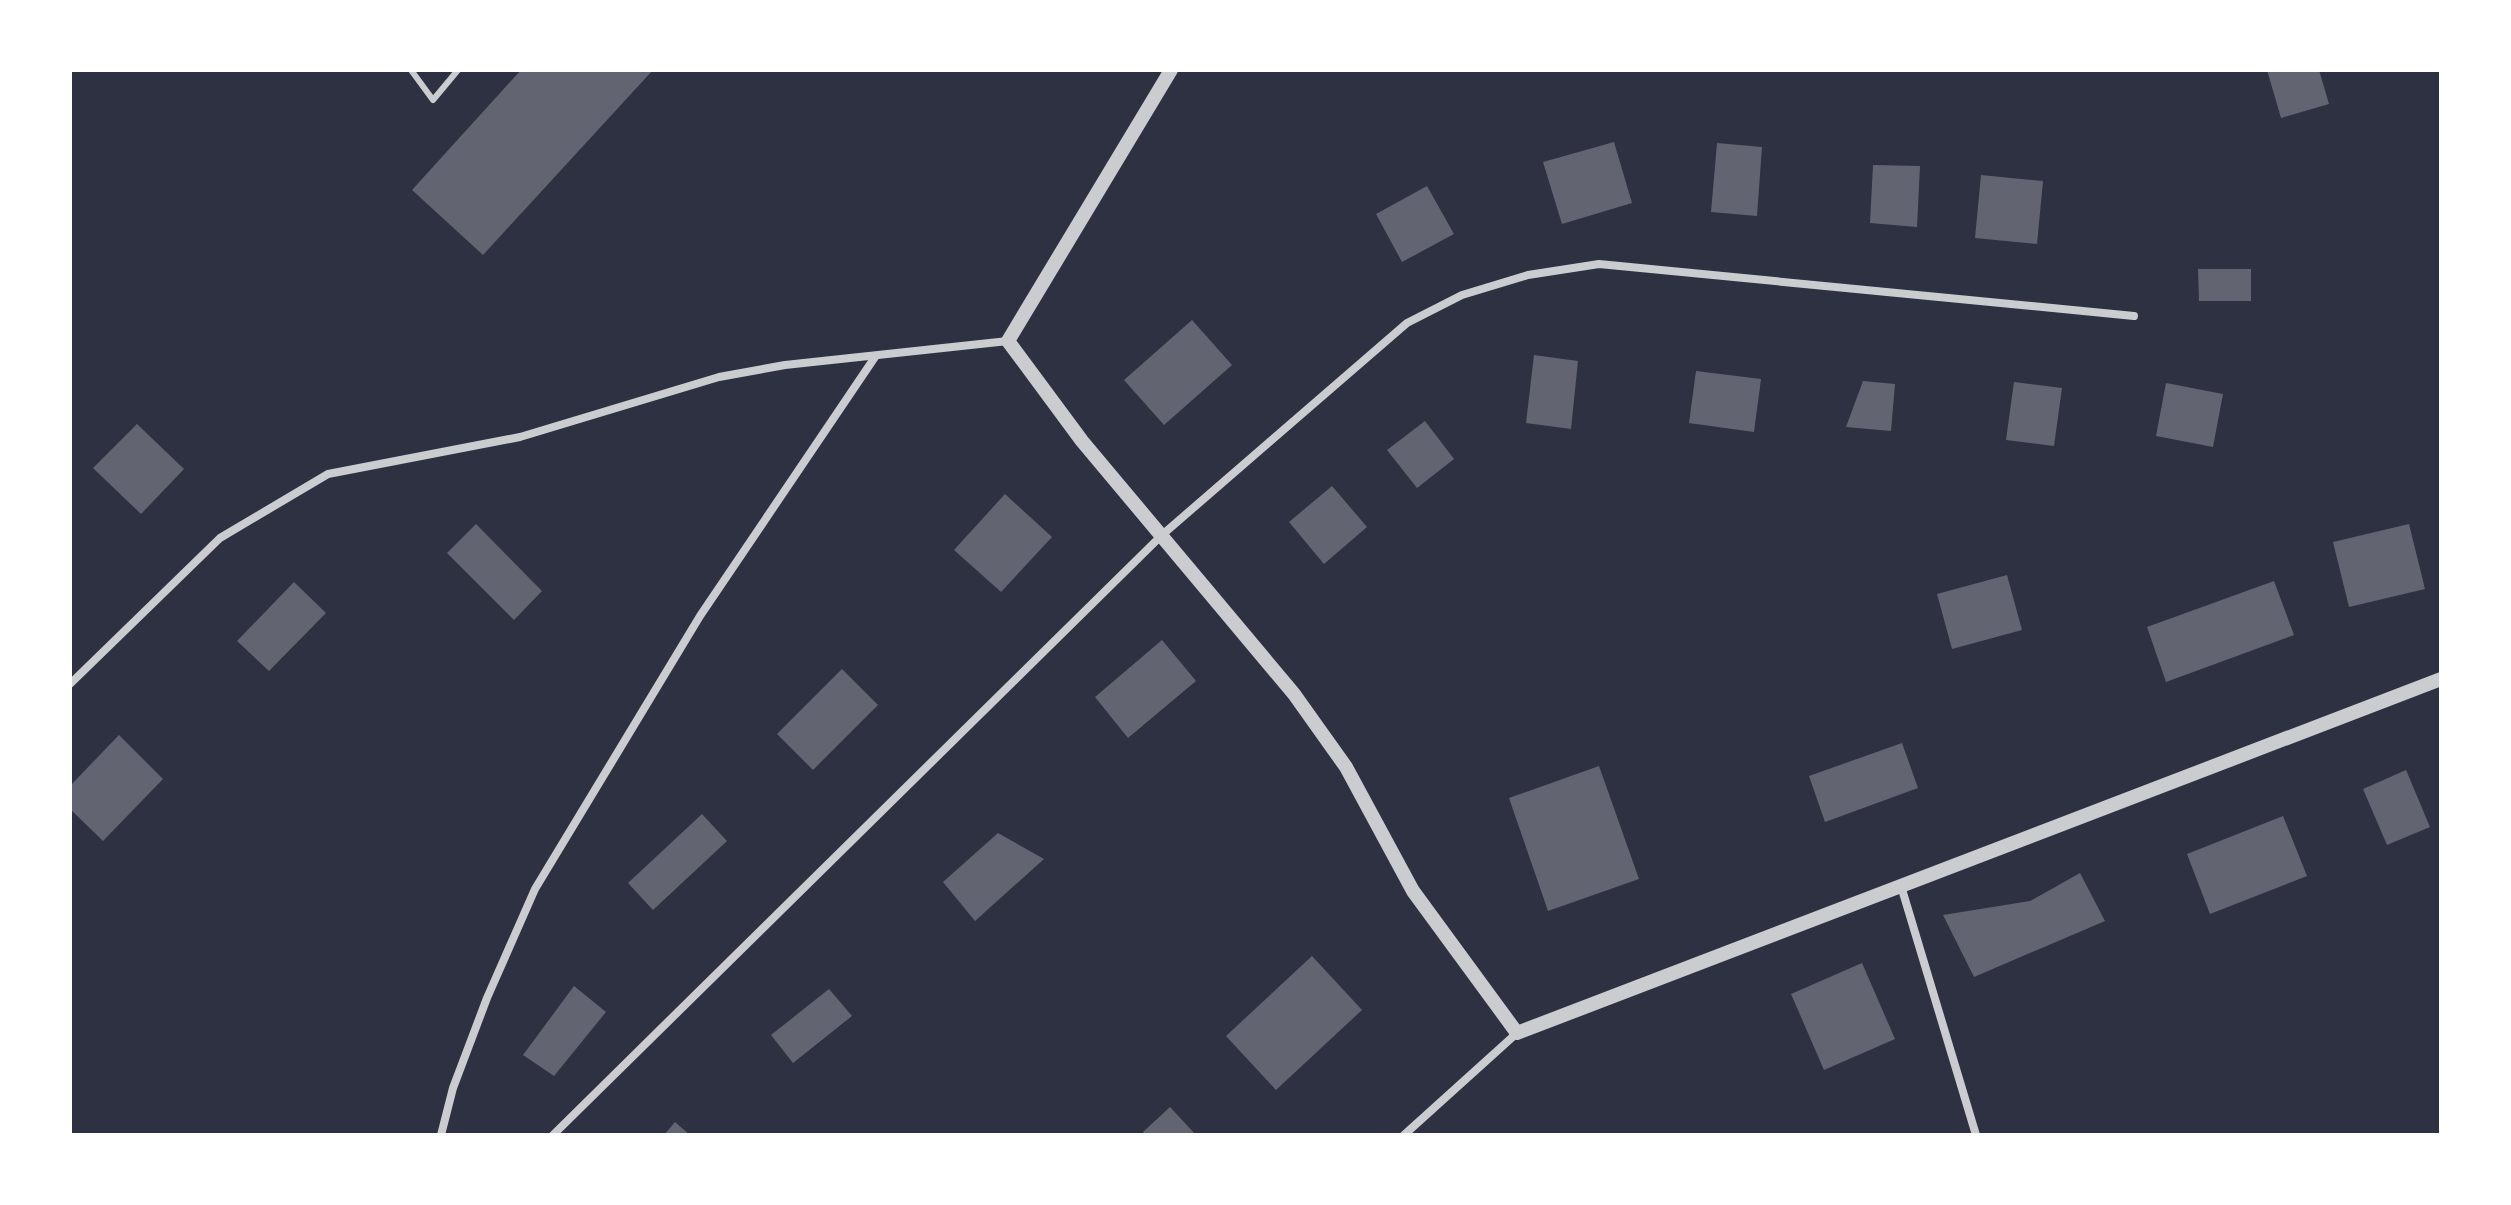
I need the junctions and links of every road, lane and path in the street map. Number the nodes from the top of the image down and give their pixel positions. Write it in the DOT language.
graph roads {
  1 [pos="411,70"];
  2 [pos="458,70"];
  3 [pos="1171,70"];
  4 [pos="2134,316"];
  5 [pos="1008,341"];
  6 [pos="875,357"];
  7 [pos="1162,535"];
  8 [pos="2441,679"];
  9 [pos="70,684"];
  10 [pos="1901,886"];
  11 [pos="1517,1033"];
  12 [pos="441,1135"];
  13 [pos="553,1135"];
  14 [pos="1404,1135"];
  15 [pos="1976,1135"];
  1 -- 2 [label="lane"];
  3 -- 5 [label="street"];
  4 -- 7 [label="street"];
  5 -- 6 [label="street"];
  5 -- 7 [label="street"];
  6 -- 9 [label="street"];
  6 -- 12 [label="street"];
  7 -- 11 [label="street"];
  7 -- 13 [label="street"];
  8 -- 10 [label="street"];
  10 -- 11 [label="street"];
  10 -- 15 [label="street"];
  11 -- 14 [label="street"];
}
